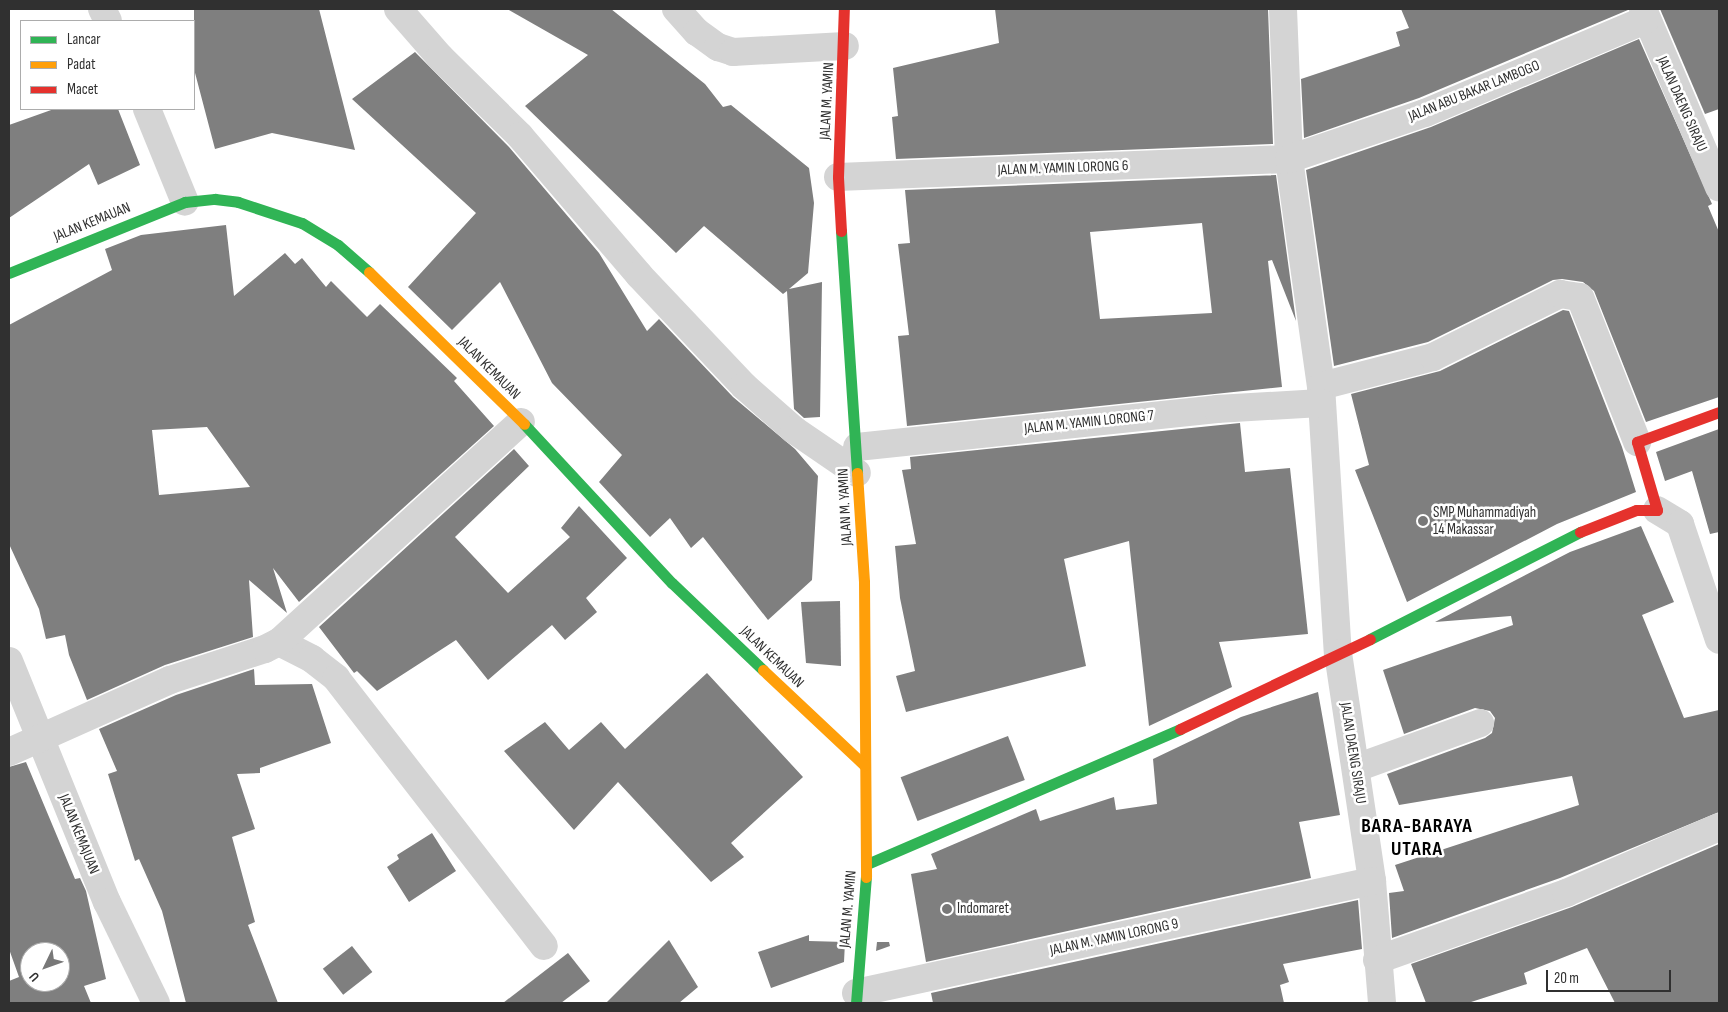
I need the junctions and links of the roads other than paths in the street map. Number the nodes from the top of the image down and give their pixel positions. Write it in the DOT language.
graph roads {
  1 [pos="398,9"];
  2 [pos="676,9"];
  3 [pos="844,9"];
  4 [pos="1283,9"];
  5 [pos="1644,14"];
  6 [pos="845,46"];
  7 [pos="147,110"];
  8 [pos="1289,159"];
  9 [pos="838,177"];
  10 [pos="1719,187"];
  11 [pos="186,202"];
  12 [pos="9,273"];
  13 [pos="1321,395"];
  14 [pos="1719,412"];
  15 [pos="521,422"];
  16 [pos="1637,442"];
  17 [pos="857,460"];
  18 [pos="1657,510"];
  19 [pos="1719,640"];
  20 [pos="279,642"];
  21 [pos="1338,653"];
  22 [pos="9,661"];
  23 [pos="1480,723"];
  24 [pos="40,740"];
  25 [pos="9,752"];
  26 [pos="864,765"];
  27 [pos="1356,768"];
  28 [pos="1719,827"];
  29 [pos="867,864"];
  30 [pos="1372,881"];
  31 [pos="544,946"];
  32 [pos="1377,960"];
  33 [pos="856,998"];
  34 [pos="156,1003"];
  35 [pos="1382,1003"];
  1 -- 17 [label="street"];
  2 -- 6 [label="street"];
  3 -- 6 [label="street, JALAN M. YAMIN"];
  4 -- 8 [label="street, JALAN DAENG SIRAJU"];
  5 -- 8 [label="street, JALAN ABU BAKAR LAMBOGO"];
  5 -- 10 [label="street, JALAN DAENG SIRAJU"];
  6 -- 9 [label="street, JALAN M. YAMIN"];
  7 -- 11 [label="street"];
  8 -- 9 [label="street, JALAN M. YAMIN LORONG 6"];
  8 -- 13 [label="street, JALAN DAENG SIRAJU"];
  9 -- 17 [label="street, JALAN M. YAMIN"];
  11 -- 12 [label="street, JALAN KEMAUAN"];
  11 -- 15 [label="street, JALAN KEMAUAN"];
  13 -- 16 [label="street, JALAN M. YAMIN LORONG 7"];
  13 -- 17 [label="street, JALAN M. YAMIN LORONG 7"];
  13 -- 21 [label="street, JALAN DAENG SIRAJU"];
  14 -- 16 [label="street"];
  15 -- 20 [label="street"];
  15 -- 26 [label="street, JALAN KEMAUAN"];
  16 -- 18 [label="street"];
  17 -- 26 [label="street, JALAN M. YAMIN"];
  18 -- 19 [label="street"];
  18 -- 21 [label="street"];
  20 -- 24 [label="street"];
  20 -- 31 [label="street"];
  21 -- 27 [label="street, JALAN DAENG SIRAJU"];
  21 -- 29 [label="street"];
  22 -- 24 [label="street, JALAN KEMAJUAN"];
  23 -- 27 [label="street"];
  24 -- 25 [label="street"];
  24 -- 34 [label="street, JALAN KEMAJUAN"];
  26 -- 29 [label="street, JALAN M. YAMIN"];
  27 -- 30 [label="street, JALAN DAENG SIRAJU"];
  28 -- 32 [label="street"];
  29 -- 33 [label="street, JALAN M. YAMIN"];
  30 -- 32 [label="street, JALAN DAENG SIRAJU"];
  30 -- 33 [label="street, JALAN M. YAMIN LORONG 9"];
  32 -- 35 [label="street, JALAN DAENG SIRAJU"];
}
